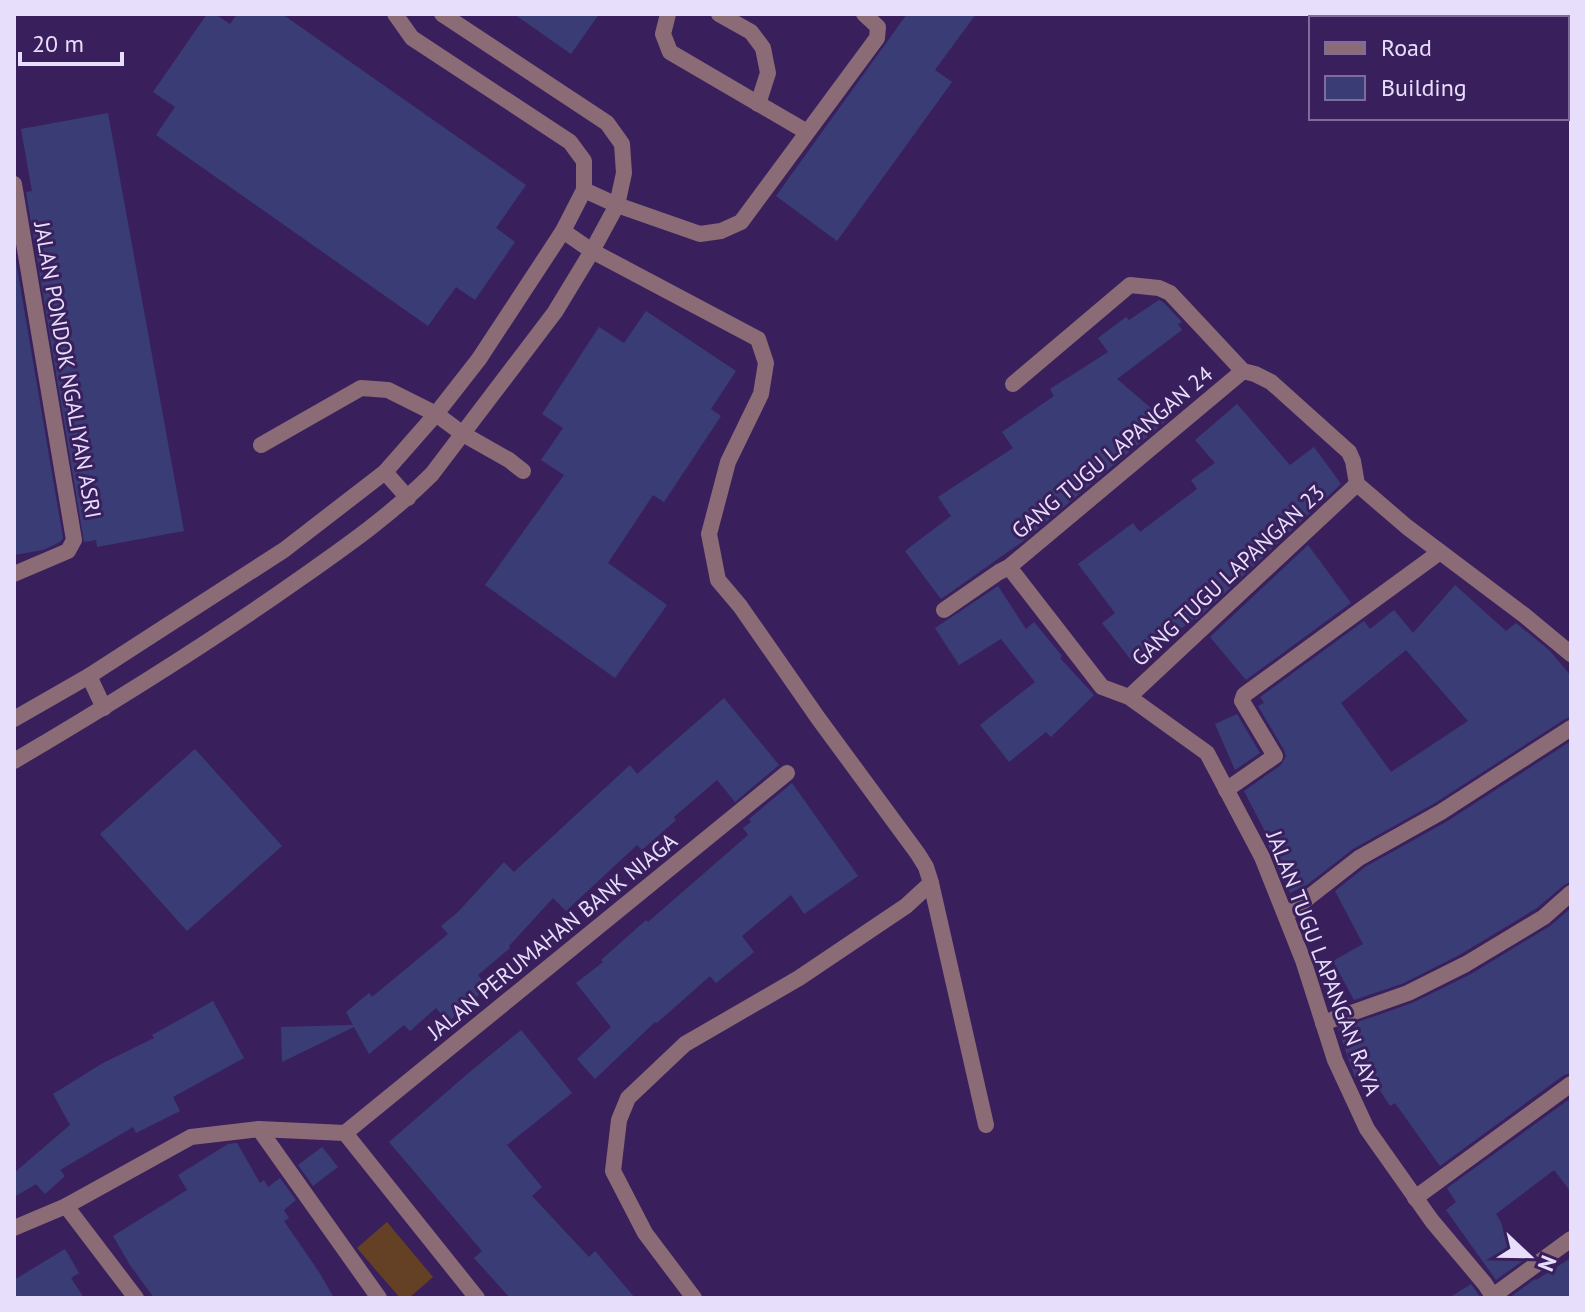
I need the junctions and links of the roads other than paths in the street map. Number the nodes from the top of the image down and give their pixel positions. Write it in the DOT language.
graph roads {
  1 [pos="395,14"];
  2 [pos="442,14"];
  3 [pos="668,14"];
  4 [pos="719,14"];
  5 [pos="864,14"];
  6 [pos="758,104"];
  7 [pos="807,132"];
  8 [pos="14,184"];
  9 [pos="584,190"];
  10 [pos="617,205"];
  11 [pos="563,231"];
  12 [pos="592,251"];
  13 [pos="1243,371"];
  14 [pos="1013,384"];
  15 [pos="436,414"];
  16 [pos="463,434"];
  17 [pos="261,445"];
  18 [pos="523,471"];
  19 [pos="385,472"];
  20 [pos="1357,484"];
  21 [pos="408,498"];
  22 [pos="1440,552"];
  23 [pos="1009,567"];
  24 [pos="14,574"];
  25 [pos="944,610"];
  26 [pos="1571,654"];
  27 [pos="89,676"];
  28 [pos="1129,697"];
  29 [pos="104,708"];
  30 [pos="14,719"];
  31 [pos="1571,728"];
  32 [pos="14,761"];
  33 [pos="787,773"];
  34 [pos="1226,790"];
  35 [pos="931,883"];
  36 [pos="1571,893"];
  37 [pos="1286,915"];
  38 [pos="1323,1023"];
  39 [pos="1571,1084"];
  40 [pos="986,1125"];
  41 [pos="259,1129"];
  42 [pos="345,1133"];
  43 [pos="1415,1198"];
  44 [pos="66,1206"];
  45 [pos="14,1228"];
  46 [pos="1571,1239"];
  47 [pos="1494,1297"];
  48 [pos="136,1298"];
  49 [pos="379,1298"];
  50 [pos="477,1298"];
  51 [pos="694,1298"];
  1 -- 9 [label="street"];
  2 -- 10 [label="street"];
  3 -- 6 [label="street"];
  4 -- 6 [label="street"];
  5 -- 7 [label="street"];
  6 -- 7 [label="street"];
  7 -- 10 [label="street"];
  8 -- 24 [label="street, JALAN PONDOK NGALIYAN ASRI"];
  9 -- 10 [label="street"];
  9 -- 11 [label="street"];
  10 -- 12 [label="street"];
  11 -- 12 [label="street"];
  11 -- 15 [label="street"];
  12 -- 16 [label="street"];
  12 -- 35 [label="street"];
  13 -- 14 [label="street"];
  13 -- 20 [label="street"];
  13 -- 23 [label="street, GANG TUGU LAPANGAN 24"];
  15 -- 16 [label="street"];
  15 -- 17 [label="street"];
  15 -- 19 [label="street"];
  16 -- 18 [label="street"];
  16 -- 21 [label="street"];
  19 -- 21 [label="street"];
  19 -- 27 [label="street"];
  20 -- 22 [label="street"];
  20 -- 28 [label="street, GANG TUGU LAPANGAN 23"];
  21 -- 29 [label="street"];
  22 -- 26 [label="street"];
  22 -- 34 [label="street"];
  23 -- 25 [label="street, GANG TUGU LAPANGAN 24"];
  23 -- 28 [label="street, GANG TUGU LAPANGAN 24"];
  27 -- 29 [label="street"];
  27 -- 30 [label="street"];
  28 -- 34 [label="street, JALAN TUGU LAPANGAN RAYA"];
  29 -- 32 [label="street"];
  31 -- 37 [label="street"];
  33 -- 42 [label="street, JALAN PERUMAHAN BANK NIAGA"];
  34 -- 37 [label="street, JALAN TUGU LAPANGAN RAYA"];
  35 -- 40 [label="street"];
  35 -- 51 [label="street"];
  36 -- 38 [label="street"];
  37 -- 38 [label="street, JALAN TUGU LAPANGAN RAYA"];
  38 -- 43 [label="street, JALAN TUGU LAPANGAN RAYA"];
  39 -- 43 [label="street"];
  41 -- 42 [label="street"];
  41 -- 44 [label="street"];
  41 -- 49 [label="street"];
  42 -- 50 [label="street"];
  43 -- 47 [label="street, JALAN TUGU LAPANGAN RAYA"];
  44 -- 45 [label="street"];
  44 -- 48 [label="street"];
  46 -- 47 [label="street"];
}
